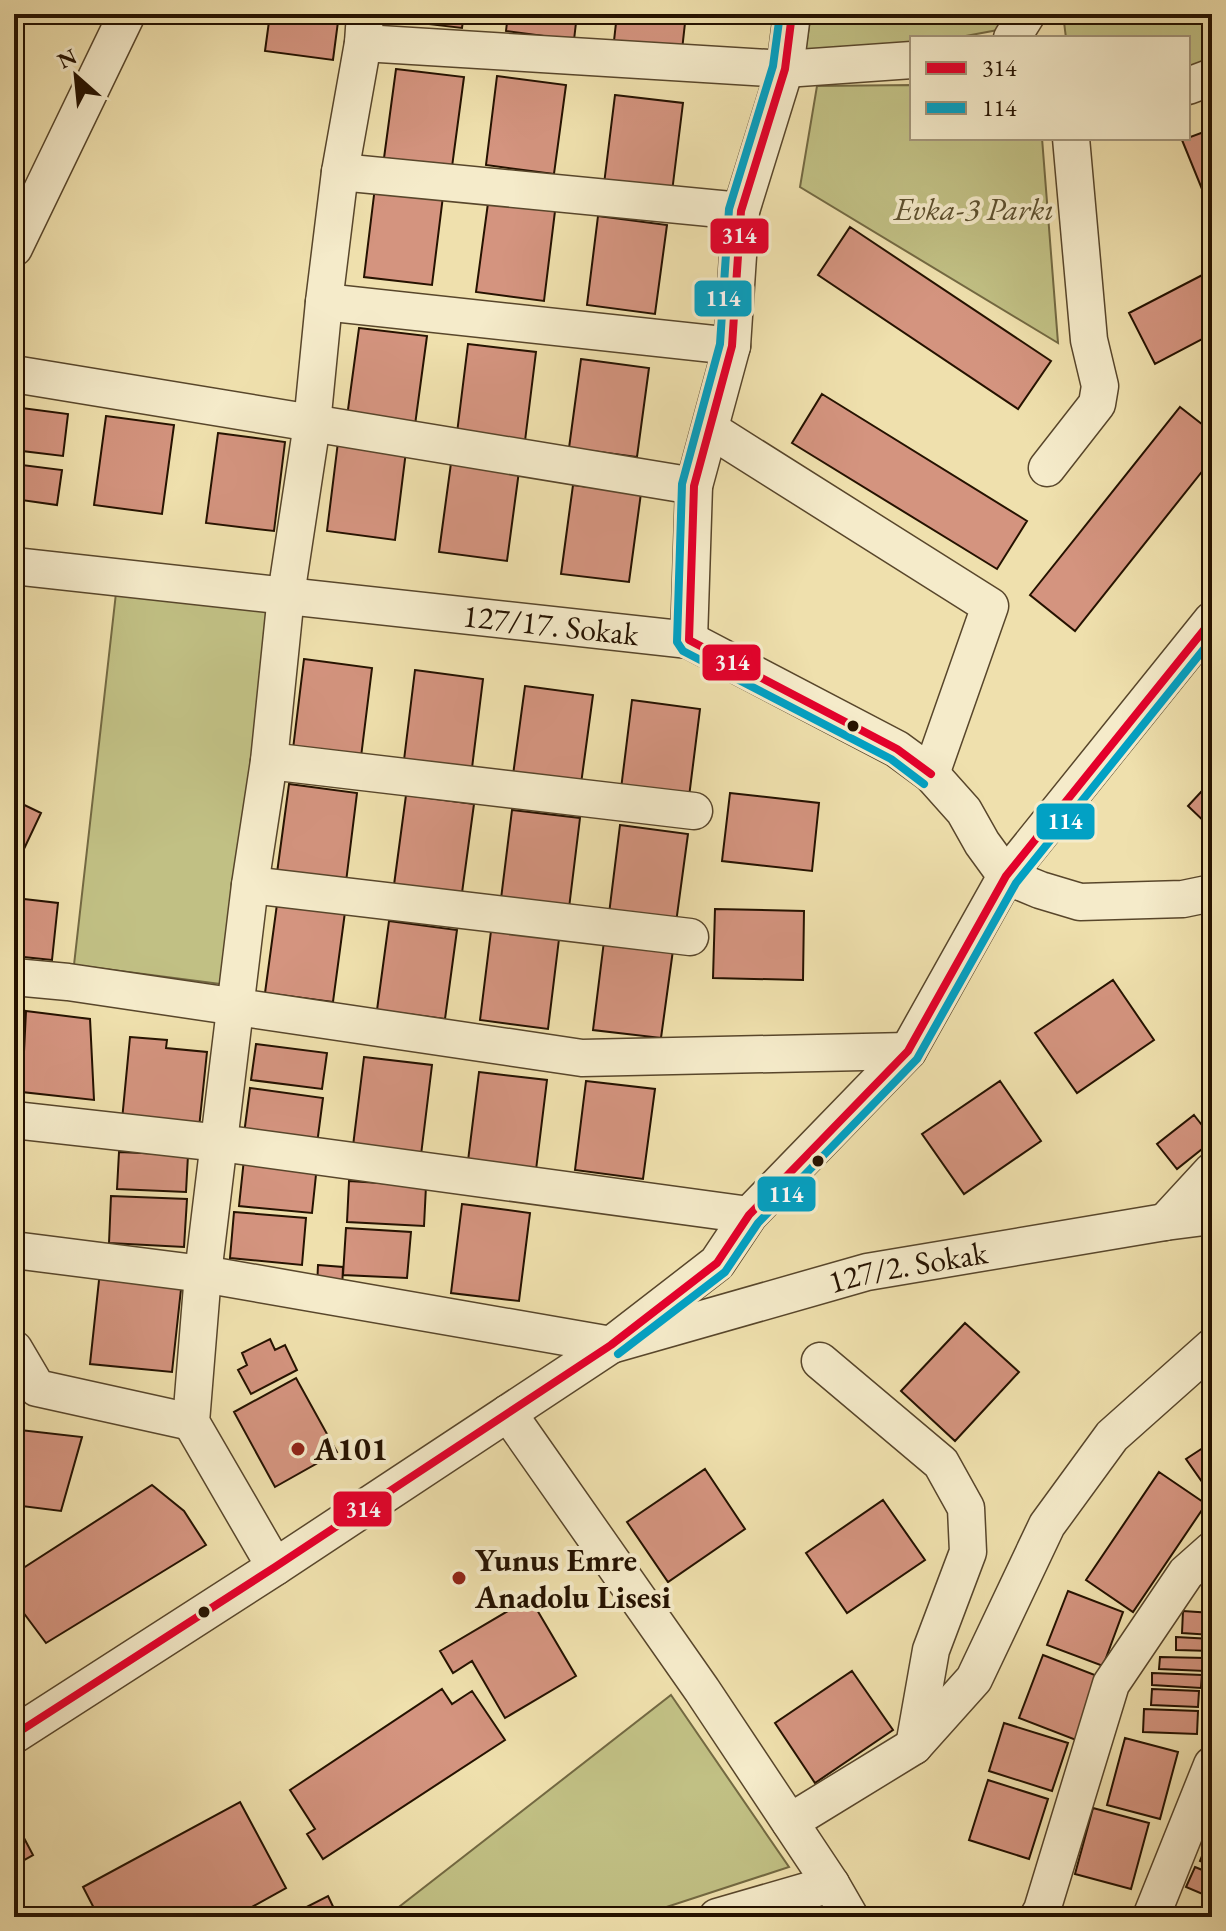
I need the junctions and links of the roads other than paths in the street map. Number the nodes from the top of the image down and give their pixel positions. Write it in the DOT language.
graph roads {
  1 [pos="127,14"];
  2 [pos="792,14"];
  3 [pos="1027,14"];
  4 [pos="364,28"];
  5 [pos="1013,36"];
  6 [pos="910,60"];
  7 [pos="785,69"];
  8 [pos="1212,77"];
  9 [pos="1190,85"];
  10 [pos="1071,140"];
  11 [pos="340,172"];
  12 [pos="741,211"];
  13 [pos="14,248"];
  14 [pos="324,302"];
  15 [pos="732,346"];
  16 [pos="14,374"];
  17 [pos="312,424"];
  18 [pos="711,430"];
  19 [pos="1047,468"];
  20 [pos="694,486"];
  21 [pos="14,566"];
  22 [pos="286,595"];
  23 [pos="1212,620"];
  24 [pos="689,640"];
  25 [pos="269,761"];
  26 [pos="931,774"];
  27 [pos="694,811"];
  28 [pos="1006,876"];
  29 [pos="250,885"];
  30 [pos="1212,893"];
  31 [pos="690,937"];
  32 [pos="14,977"];
  33 [pos="236,1006"];
  34 [pos="908,1051"];
  35 [pos="14,1120"];
  36 [pos="220,1143"];
  37 [pos="1212,1171"];
  38 [pos="749,1215"];
  39 [pos="1212,1216"];
  40 [pos="1165,1222"];
  41 [pos="14,1250"];
  42 [pos="203,1274"];
  43 [pos="611,1345"];
  44 [pos="1212,1347"];
  45 [pos="14,1349"];
  46 [pos="820,1361"];
  47 [pos="508,1413"];
  48 [pos="191,1422"];
  49 [pos="1212,1550"];
  50 [pos="275,1567"];
  51 [pos="14,1735"];
  52 [pos="914,1746"];
  53 [pos="1212,1765"];
  54 [pos="790,1822"];
  55 [pos="831,1884"];
  56 [pos="717,1917"];
  57 [pos="850,1917"];
  58 [pos="1038,1917"];
  59 [pos="1151,1917"];
  1 -- 13 [label="street"];
  2 -- 7 [label="street"];
  3 -- 5 [label="street"];
  4 -- 7 [label="street"];
  4 -- 11 [label="street"];
  6 -- 7 [label="street"];
  7 -- 12 [label="street"];
  8 -- 9 [label="street"];
  10 -- 19 [label="street"];
  11 -- 12 [label="street"];
  11 -- 14 [label="street"];
  12 -- 15 [label="street"];
  14 -- 15 [label="street"];
  14 -- 17 [label="street"];
  15 -- 18 [label="street"];
  16 -- 17 [label="street"];
  17 -- 20 [label="street"];
  17 -- 22 [label="street"];
  18 -- 20 [label="street"];
  18 -- 26 [label="street"];
  20 -- 24 [label="street"];
  21 -- 22 [label="street, 127/17. Sokak"];
  22 -- 24 [label="street, 127/17. Sokak"];
  22 -- 25 [label="street"];
  23 -- 28 [label="street"];
  24 -- 26 [label="street, 127/17. Sokak"];
  25 -- 27 [label="street"];
  25 -- 29 [label="street"];
  26 -- 28 [label="street, 127/17. Sokak"];
  28 -- 30 [label="street"];
  28 -- 34 [label="street"];
  29 -- 31 [label="street"];
  29 -- 33 [label="street"];
  32 -- 33 [label="street"];
  33 -- 34 [label="street"];
  33 -- 36 [label="street"];
  34 -- 38 [label="street"];
  35 -- 36 [label="street"];
  36 -- 38 [label="street"];
  36 -- 42 [label="street"];
  37 -- 40 [label="street"];
  38 -- 43 [label="street"];
  39 -- 40 [label="street, 127/2. Sokak"];
  40 -- 43 [label="street, 127/2. Sokak"];
  41 -- 42 [label="street"];
  42 -- 43 [label="street"];
  42 -- 48 [label="street"];
  43 -- 47 [label="street"];
  44 -- 52 [label="street"];
  45 -- 48 [label="street"];
  46 -- 52 [label="street"];
  47 -- 50 [label="street"];
  47 -- 54 [label="street"];
  48 -- 50 [label="street"];
  49 -- 58 [label="street"];
  50 -- 51 [label="street"];
  52 -- 54 [label="street"];
  53 -- 59 [label="street"];
  54 -- 55 [label="street"];
  55 -- 56 [label="street"];
  55 -- 57 [label="street"];
}
